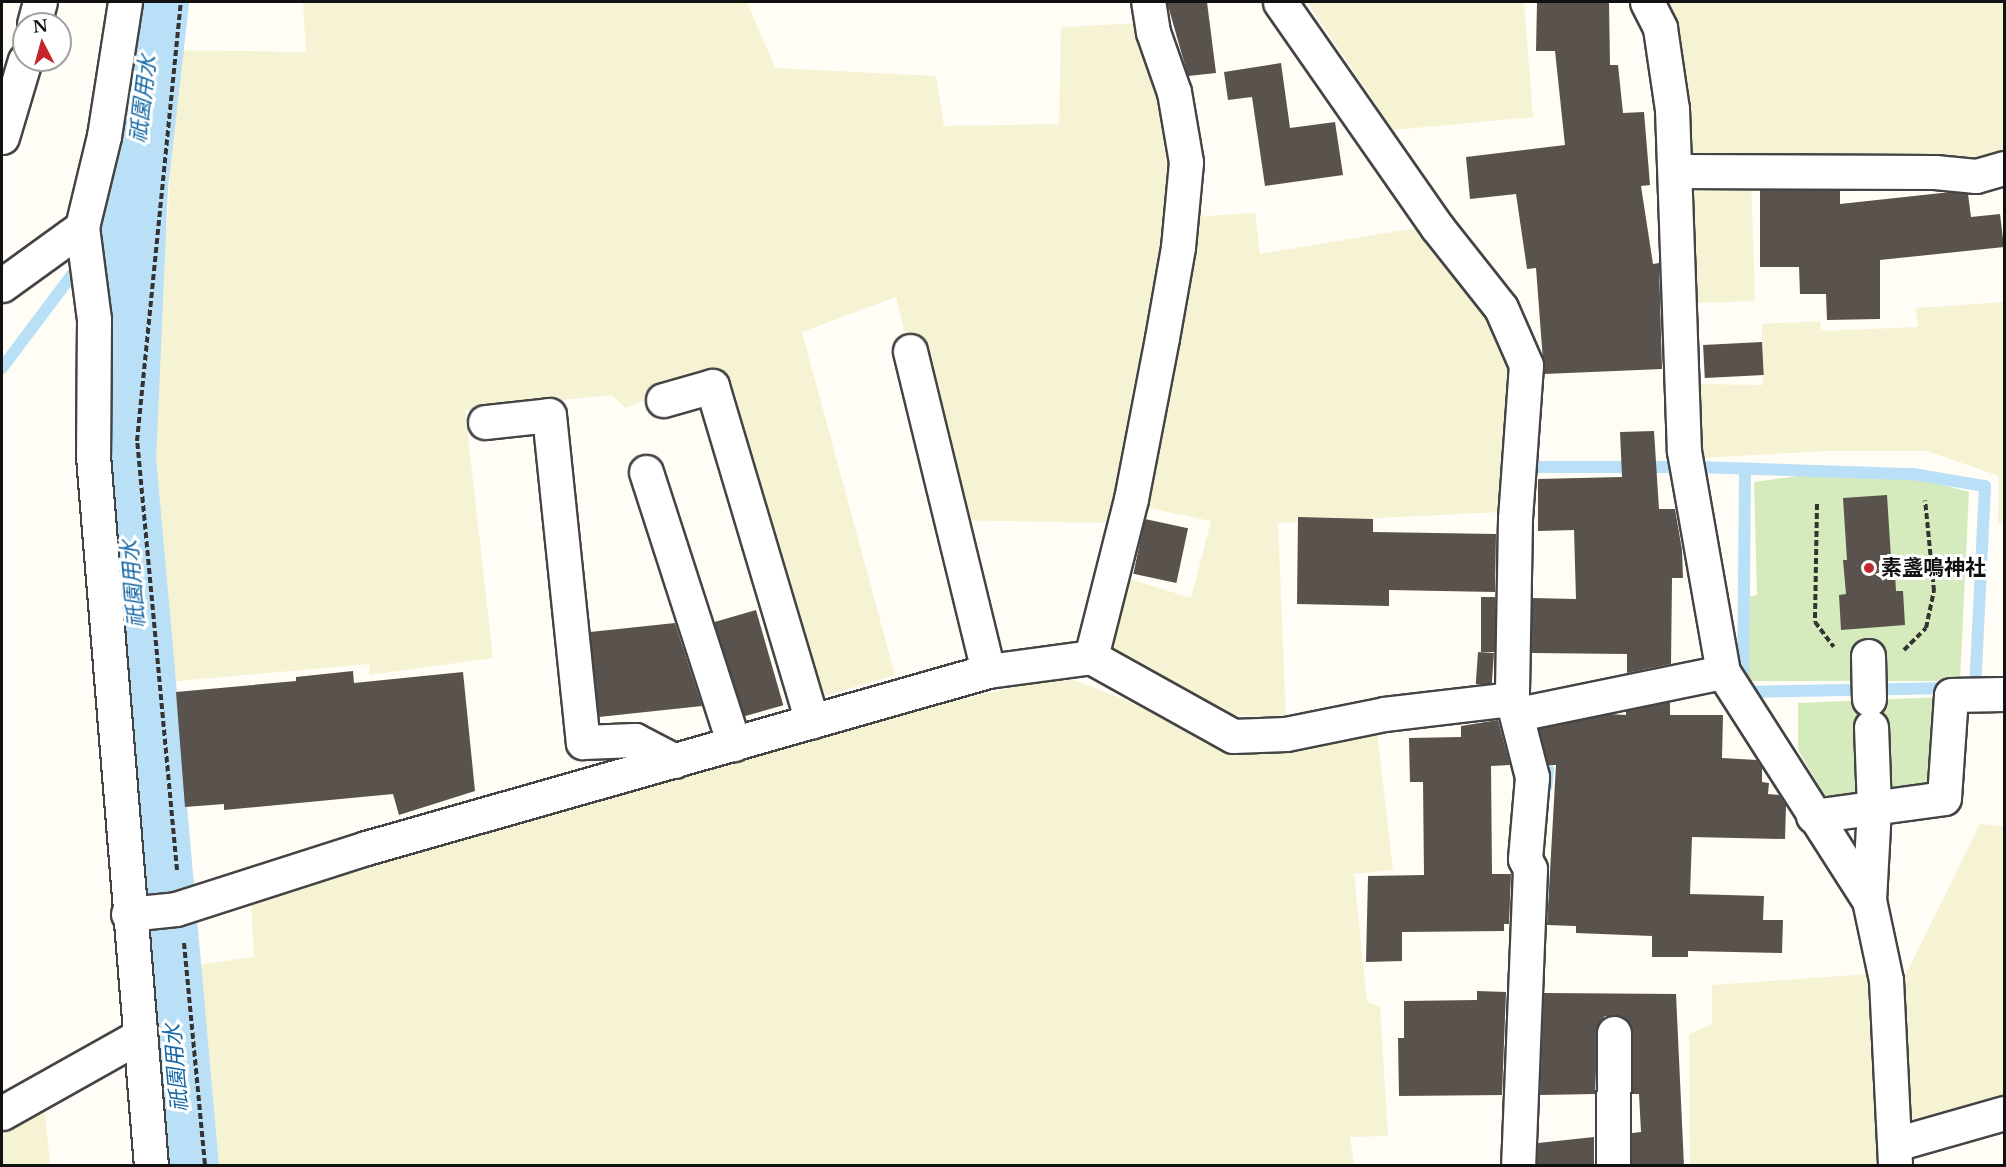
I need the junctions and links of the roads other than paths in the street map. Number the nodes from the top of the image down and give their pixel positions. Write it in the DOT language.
graph roads {
  1 [pos="124,2"];
  2 [pos="1148,2"];
  3 [pos="1280,2"];
  4 [pos="1647,2"];
  5 [pos="21,72"];
  6 [pos="2,137"];
  7 [pos="2004,168"];
  8 [pos="1675,171"];
  9 [pos="83,236"];
  10 [pos="2,285"];
  11 [pos="910,351"];
  12 [pos="663,400"];
  13 [pos="485,422"];
  14 [pos="646,472"];
  15 [pos="1090,657"];
  16 [pos="988,671"];
  17 [pos="1723,672"];
  18 [pos="1869,692"];
  19 [pos="2004,694"];
  20 [pos="1525,708"];
  21 [pos="812,721"];
  22 [pos="734,744"];
  23 [pos="675,761"];
  24 [pos="1874,808"];
  25 [pos="1813,816"];
  26 [pos="1869,900"];
  27 [pos="135,913"];
  28 [pos="1614,1033"];
  29 [pos="139,1036"];
  30 [pos="2,1113"];
  31 [pos="2004,1113"];
  32 [pos="1895,1155"];
  33 [pos="151,1166"];
  34 [pos="1518,1166"];
  35 [pos="1613,1166"];
  1 -- 9 [label="street"];
  2 -- 15 [label="street"];
  3 -- 20 [label="street"];
  4 -- 8 [label="street"];
  5 -- 6 [label="street"];
  7 -- 8 [label="street"];
  8 -- 17 [label="street"];
  9 -- 10 [label="street"];
  9 -- 27 [label="street"];
  11 -- 16 [label="street"];
  12 -- 21 [label="street"];
  13 -- 23 [label="street"];
  14 -- 22 [label="street"];
  15 -- 16 [label="street"];
  15 -- 20 [label="street"];
  16 -- 21 [label="street"];
  17 -- 20 [label="street"];
  17 -- 25 [label="street"];
  18 -- 24 [label="street"];
  19 -- 24 [label="street"];
  20 -- 34 [label="street"];
  21 -- 22 [label="street"];
  22 -- 23 [label="street"];
  23 -- 27 [label="street"];
  24 -- 25 [label="street"];
  24 -- 26 [label="street"];
  25 -- 26 [label="street"];
  26 -- 32 [label="street"];
  27 -- 29 [label="street"];
  28 -- 35 [label="street"];
  29 -- 30 [label="street"];
  29 -- 33 [label="street"];
  31 -- 32 [label="street"];
}
